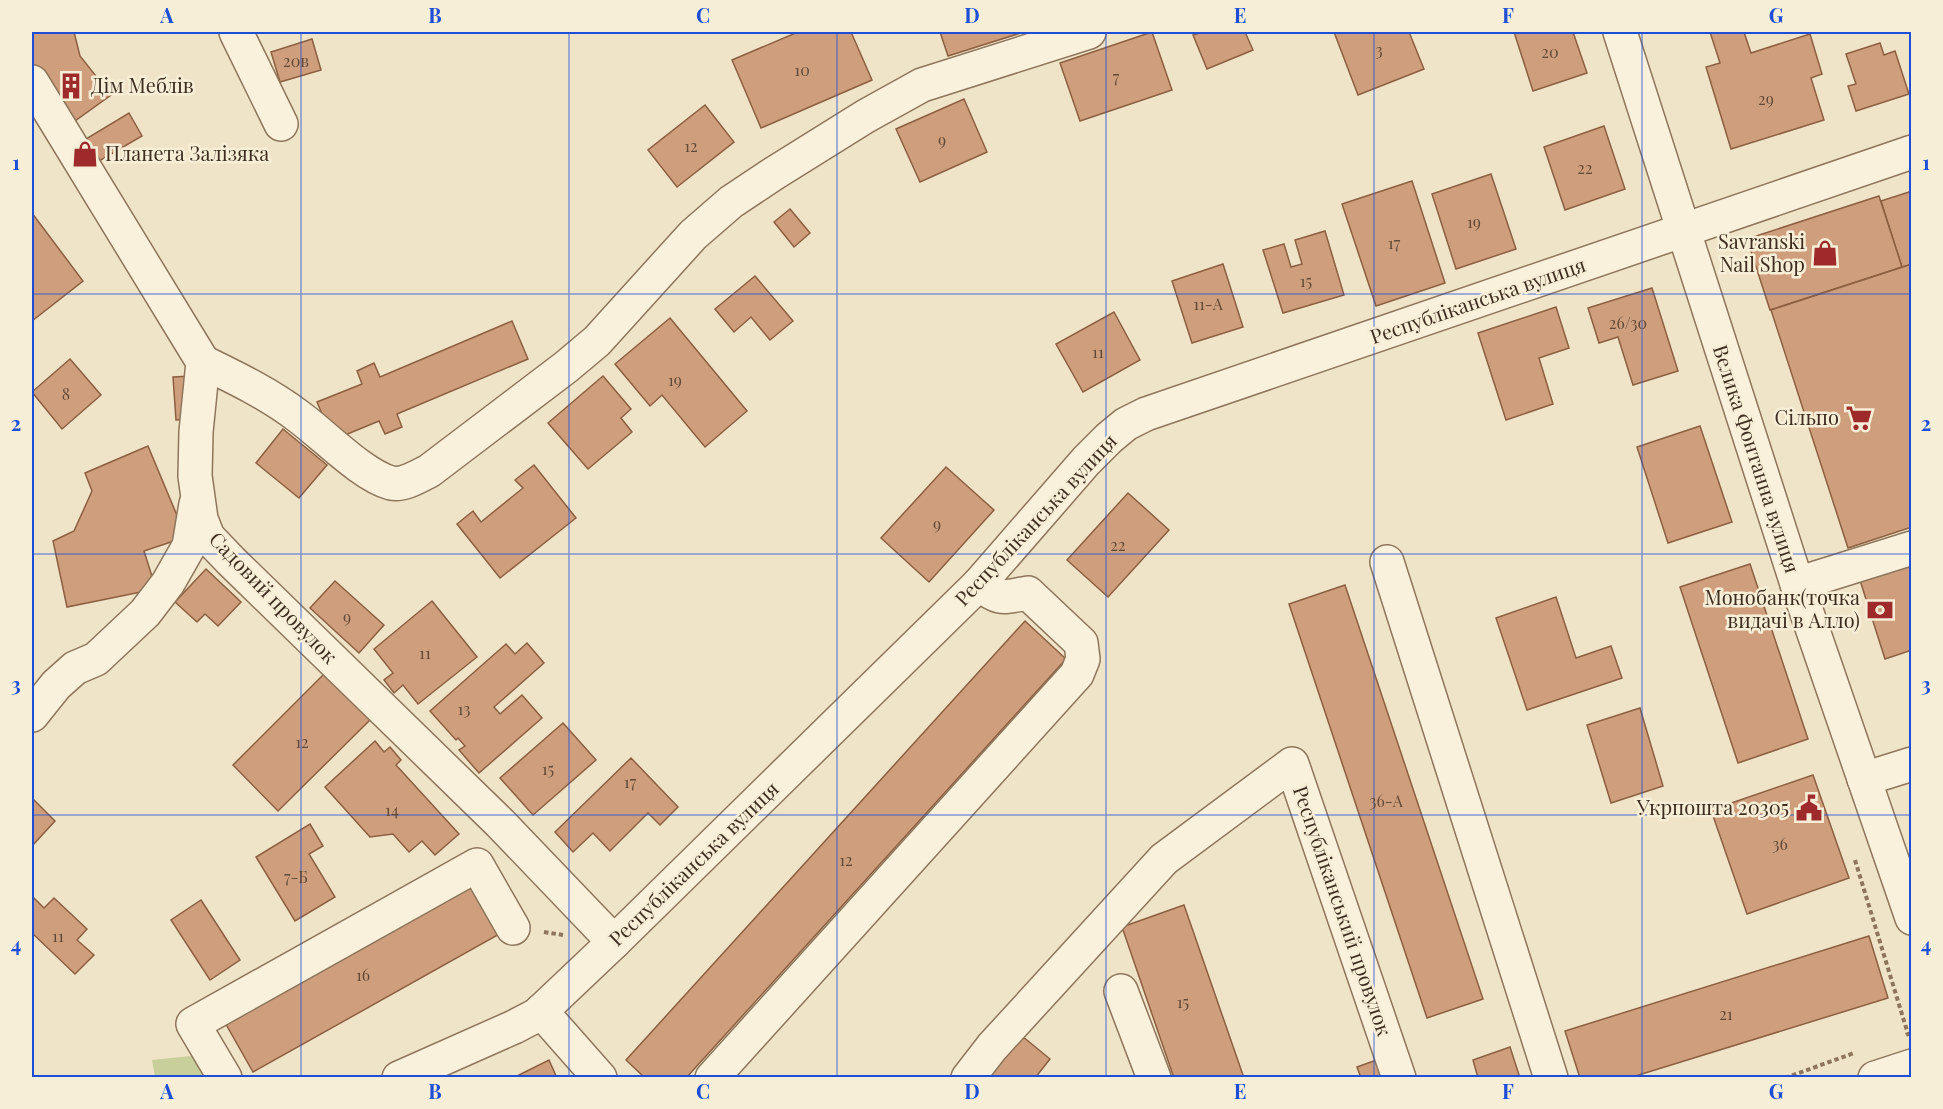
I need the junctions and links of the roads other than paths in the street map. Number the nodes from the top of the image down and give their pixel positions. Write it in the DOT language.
graph roads {
  1 [pos="236,32"];
  2 [pos="1089,32"];
  3 [pos="1620,32"];
  4 [pos="32,82"];
  5 [pos="281,124"];
  6 [pos="1911,152"];
  7 [pos="1683,231"];
  8 [pos="203,362"];
  9 [pos="198,495"];
  10 [pos="1911,548"];
  11 [pos="1387,562"];
  12 [pos="980,584"];
  13 [pos="1797,584"];
  14 [pos="32,715"];
  15 [pos="1911,764"];
  16 [pos="1864,779"];
  17 [pos="1911,918"];
  18 [pos="513,928"];
  19 [pos="614,942"];
  20 [pos="1121,991"];
  21 [pos="541,1011"];
  22 [pos="1904,1052"];
  23 [pos="1869,1064"];
  24 [pos="225,1077"];
  25 [pos="399,1077"];
  26 [pos="600,1077"];
  27 [pos="712,1077"];
  28 [pos="968,1077"];
  29 [pos="1154,1077"];
  30 [pos="1399,1077"];
  31 [pos="1551,1077"];
  1 -- 5 [label="street"];
  2 -- 8 [label="street"];
  3 -- 7 [label="street, Велика Фонтанна вулиця"];
  4 -- 8 [label="street"];
  6 -- 7 [label="street, Республіканська вулиця"];
  7 -- 12 [label="street, Республіканська вулиця"];
  7 -- 13 [label="street, Велика Фонтанна вулиця"];
  8 -- 9 [label="street, Садовий провулок"];
  9 -- 14 [label="street"];
  9 -- 19 [label="street, Садовий провулок"];
  10 -- 13 [label="street"];
  11 -- 31 [label="street"];
  12 -- 19 [label="street, Республіканська вулиця"];
  12 -- 27 [label="street"];
  13 -- 16 [label="street, Велика Фонтанна вулиця"];
  15 -- 16 [label="street"];
  16 -- 17 [label="street, Велика Фонтанна вулиця"];
  18 -- 24 [label="street"];
  19 -- 21 [label="street, Республіканська вулиця"];
  20 -- 29 [label="street"];
  21 -- 25 [label="street, Республіканська вулиця"];
  21 -- 26 [label="street"];
  22 -- 23 [label="street"];
  28 -- 30 [label="street, Республіканський провулок"];
}
